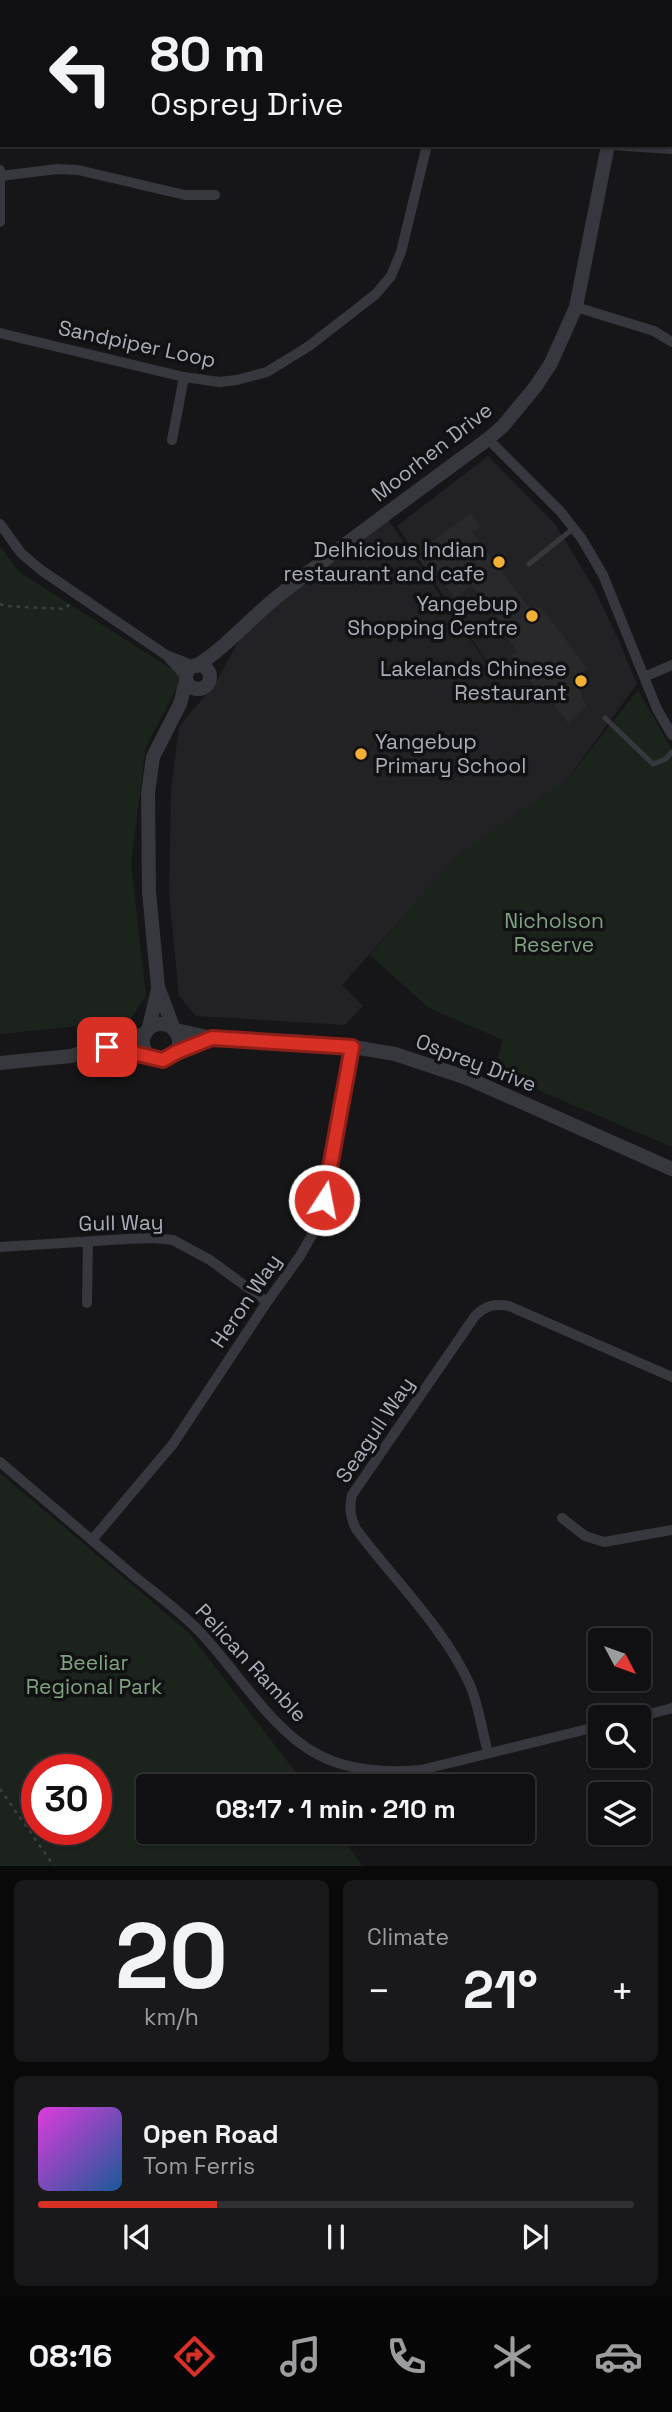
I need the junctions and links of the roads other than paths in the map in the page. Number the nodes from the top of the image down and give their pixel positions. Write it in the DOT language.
graph roads {
  1 [pos="427,147"];
  2 [pos="609,147"];
  3 [pos="640,147"];
  4 [pos="672,149"];
  5 [pos="1,173"];
  6 [pos="215,195"];
  7 [pos="0,222"];
  8 [pos="576,307"];
  9 [pos="0,333"];
  10 [pos="672,342"];
  11 [pos="184,377"];
  12 [pos="488,439"];
  13 [pos="172,440"];
  14 [pos="0,524"];
  15 [pos="575,528"];
  16 [pos="529,564"];
  17 [pos="217,653"];
  18 [pos="672,665"];
  19 [pos="209,674"];
  20 [pos="192,676"];
  21 [pos="644,677"];
  22 [pos="605,718"];
  23 [pos="672,735"];
  24 [pos="672,752"];
  25 [pos="158,987"];
  26 [pos="174,1028"];
  27 [pos="146,1031"];
  28 [pos="212,1038"];
  29 [pos="107,1047"];
  30 [pos="352,1047"];
  31 [pos="177,1052"];
  32 [pos="148,1055"];
  33 [pos="0,1063"];
  34 [pos="672,1169"];
  35 [pos="88,1242"];
  36 [pos="0,1247"];
  37 [pos="267,1302"];
  38 [pos="87,1303"];
  39 [pos="672,1377"];
  40 [pos="0,1462"];
  41 [pos="562,1518"];
  42 [pos="672,1530"];
  43 [pos="92,1540"];
  44 [pos="672,1709"];
  45 [pos="651,1714"];
  46 [pos="588,1729"];
  47 [pos="488,1753"];
  1 -- 11 [label="street, Sandpiper Loop"];
  2 -- 8 [label="street, Moorhen Drive"];
  3 -- 4 [label="street"];
  5 -- 6 [label="street"];
  5 -- 7 [label="street"];
  8 -- 10 [label="street"];
  8 -- 12 [label="street, Moorhen Drive"];
  9 -- 11 [label="street, Sandpiper Loop"];
  11 -- 13 [label="street"];
  12 -- 15 [label="street"];
  12 -- 17 [label="street, Moorhen Drive"];
  14 -- 20 [label="street"];
  15 -- 16 [label="lane"];
  15 -- 21 [label="street"];
  17 -- 19 [label="street, Moorhen Drive"];
  17 -- 20 [label="street, Moorhen Drive"];
  18 -- 21 [label="street"];
  19 -- 20 [label="street"];
  19 -- 20 [label="street"];
  20 -- 25 [label="street"];
  21 -- 23 [label="street"];
  22 -- 24 [label="lane"];
  25 -- 26 [label="street"];
  25 -- 27 [label="street"];
  26 -- 27 [label="street"];
  26 -- 28 [label="street, Osprey Drive"];
  26 -- 31 [label="street"];
  27 -- 29 [label="street"];
  27 -- 32 [label="street"];
  28 -- 30 [label="street, Osprey Drive"];
  28 -- 31 [label="street, Osprey Drive"];
  29 -- 32 [label="street"];
  29 -- 33 [label="street"];
  30 -- 34 [label="street, Osprey Drive"];
  30 -- 37 [label="street, Heron Way"];
  31 -- 32 [label="street"];
  35 -- 36 [label="street, Gull Way"];
  35 -- 37 [label="street, Gull Way"];
  35 -- 38 [label="street"];
  37 -- 43 [label="street, Heron Way"];
  39 -- 47 [label="street, Seagull Way"];
  40 -- 43 [label="street, Pelican Ramble"];
  41 -- 42 [label="street"];
  43 -- 47 [label="street, Pelican Ramble"];
  44 -- 45 [label="street"];
  46 -- 47 [label="street, Pelican Ramble"];
}
